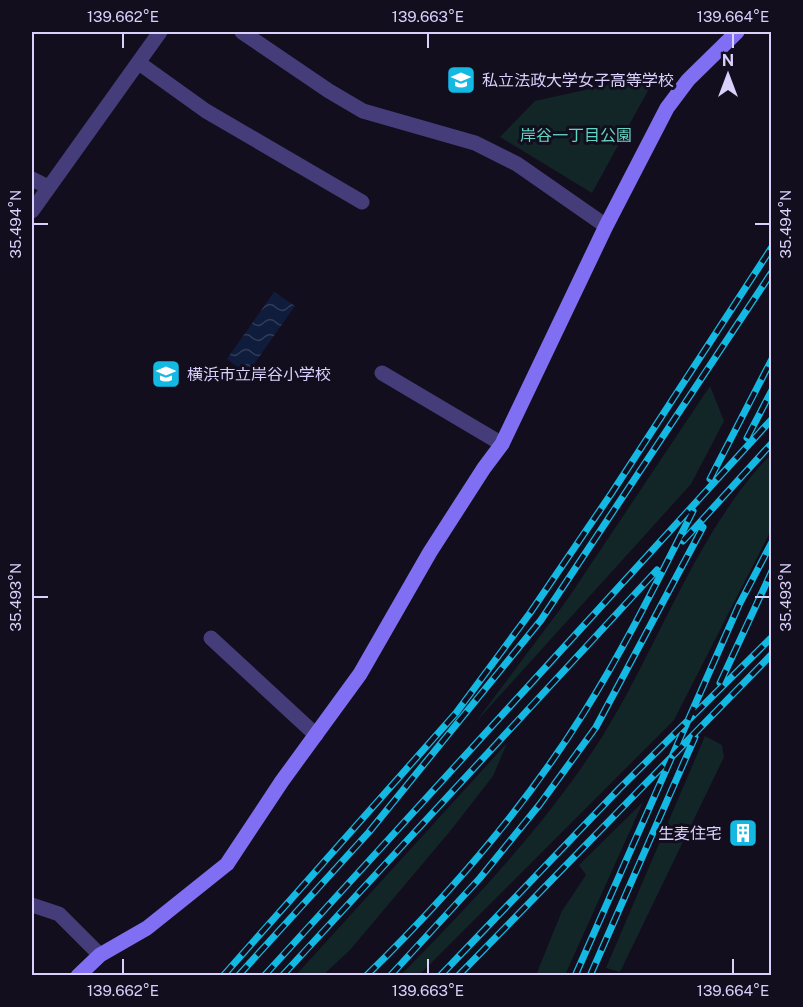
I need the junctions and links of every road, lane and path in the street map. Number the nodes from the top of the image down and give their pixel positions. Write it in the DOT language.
graph roads {
  1 [pos="160,32"];
  2 [pos="242,32"];
  3 [pos="738,32"];
  4 [pos="139,63"];
  5 [pos="32,179"];
  6 [pos="48,187"];
  7 [pos="362,202"];
  8 [pos="32,211"];
  9 [pos="606,226"];
  10 [pos="382,373"];
  11 [pos="502,444"];
  12 [pos="210,638"];
  13 [pos="316,735"];
  14 [pos="32,905"];
  15 [pos="100,954"];
  16 [pos="78,975"];
  1 -- 4 [label="street"];
  2 -- 9 [label="street"];
  3 -- 9 [label="street"];
  4 -- 6 [label="street"];
  4 -- 7 [label="street"];
  5 -- 6 [label="street"];
  6 -- 8 [label="street"];
  9 -- 11 [label="street"];
  10 -- 11 [label="street"];
  11 -- 13 [label="street"];
  12 -- 13 [label="street"];
  13 -- 15 [label="street"];
  14 -- 15 [label="street"];
  15 -- 16 [label="street"];
}
